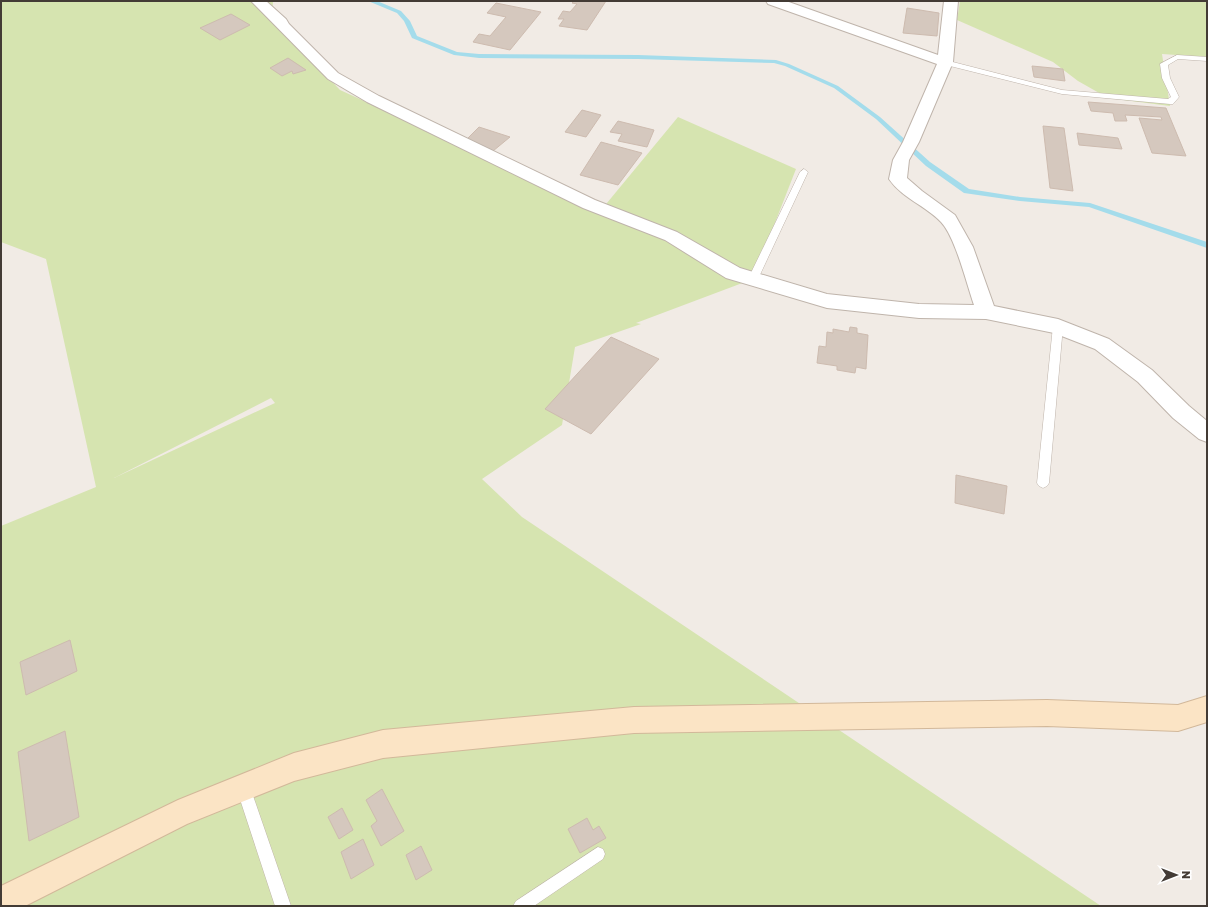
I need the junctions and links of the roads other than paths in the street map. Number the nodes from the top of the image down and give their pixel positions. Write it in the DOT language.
graph roads {
  1 [pos="258,1"];
  2 [pos="773,1"];
  3 [pos="951,1"];
  4 [pos="1207,59"];
  5 [pos="945,62"];
  6 [pos="804,172"];
  7 [pos="753,279"];
  8 [pos="986,312"];
  9 [pos="1058,326"];
  10 [pos="1207,433"];
  11 [pos="1043,483"];
  12 [pos="1207,708"];
  13 [pos="243,788"];
  14 [pos="598,854"];
  15 [pos="1,902"];
  16 [pos="283,906"];
  17 [pos="521,906"];
  1 -- 7 [label="street"];
  2 -- 5 [label="street"];
  3 -- 5 [label="street"];
  4 -- 5 [label="lane"];
  5 -- 8 [label="street"];
  6 -- 7 [label="lane"];
  7 -- 8 [label="street"];
  8 -- 9 [label="street"];
  9 -- 10 [label="street"];
  9 -- 11 [label="lane"];
  12 -- 13 [label="street"];
  13 -- 15 [label="street"];
  13 -- 16 [label="lane"];
  14 -- 17 [label="lane"];
}
